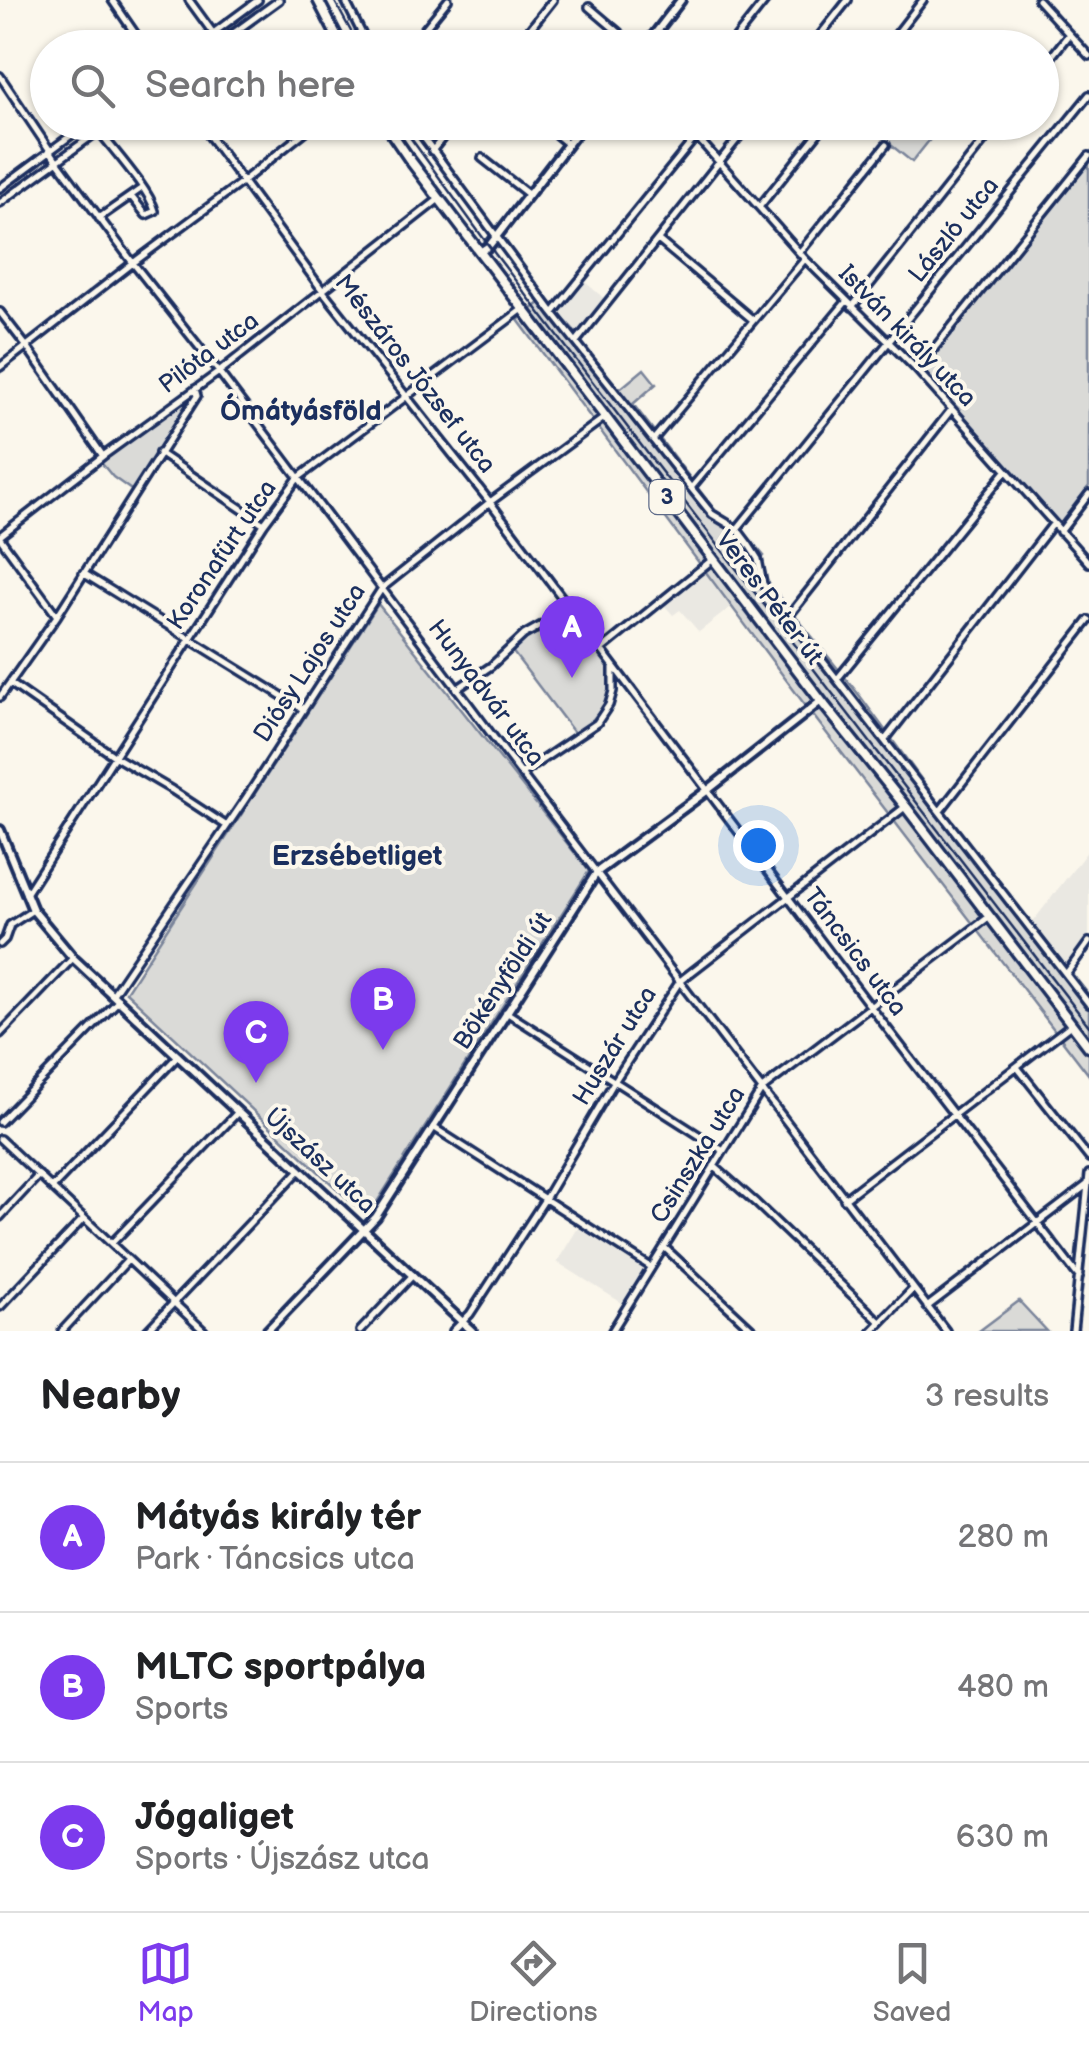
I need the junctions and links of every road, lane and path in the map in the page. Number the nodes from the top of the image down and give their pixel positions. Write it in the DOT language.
graph roads {
  1 [pos="112,0"];
  2 [pos="190,0"];
  3 [pos="258,0"];
  4 [pos="279,0"];
  5 [pos="318,0"];
  6 [pos="345,0"];
  7 [pos="448,0"];
  8 [pos="553,0"];
  9 [pos="681,0"];
  10 [pos="766,0"];
  11 [pos="848,0"];
  12 [pos="924,0"];
  13 [pos="1038,0"];
  14 [pos="588,8"];
  15 [pos="133,30"];
  16 [pos="211,30"];
  17 [pos="217,30"];
  18 [pos="238,30"];
  19 [pos="334,30"];
  20 [pos="360,30"];
  21 [pos="424,30"];
  22 [pos="529,30"];
  23 [pos="617,30"];
  24 [pos="655,30"];
  25 [pos="742,30"];
  26 [pos="824,30"];
  27 [pos="900,30"];
  28 [pos="1069,34"];
  29 [pos="1059,47"];
  30 [pos="1089,56"];
  31 [pos="1,79"];
  32 [pos="1089,95"];
  33 [pos="30,121"];
  34 [pos="1059,132"];
  35 [pos="43,140"];
  36 [pos="64,140"];
  37 [pos="86,140"];
  38 [pos="106,140"];
  39 [pos="212,140"];
  40 [pos="295,140"];
  41 [pos="397,140"];
  42 [pos="424,140"];
  43 [pos="441,140"];
  44 [pos="563,140"];
  45 [pos="571,140"];
  46 [pos="696,140"];
  47 [pos="701,140"];
  48 [pos="737,140"];
  49 [pos="813,140"];
  50 [pos="984,140"];
  51 [pos="1053,140"];
  52 [pos="568,144"];
  53 [pos="886,146"];
  54 [pos="50,150"];
  55 [pos="432,151"];
  56 [pos="1089,156"];
  57 [pos="482,158"];
  58 [pos="57,161"];
  59 [pos="720,162"];
  60 [pos="242,182"];
  61 [pos="0,188"];
  62 [pos="142,188"];
  63 [pos="528,195"];
  64 [pos="132,196"];
  65 [pos="439,199"];
  66 [pos="0,203"];
  67 [pos="759,207"];
  68 [pos="99,218"];
  69 [pos="495,238"];
  70 [pos="658,240"];
  71 [pos="480,252"];
  72 [pos="799,252"];
  73 [pos="804,259"];
  74 [pos="132,262"];
  75 [pos="324,291"];
  76 [pos="849,304"];
  77 [pos="524,308"];
  78 [pos="0,312"];
  79 [pos="553,314"];
  80 [pos="753,320"];
  81 [pos="576,342"];
  82 [pos="890,342"];
  83 [pos="27,347"];
  84 [pos="0,367"];
  85 [pos="917,370"];
  86 [pos="219,372"];
  87 [pos="196,389"];
  88 [pos="406,398"];
  89 [pos="951,410"];
  90 [pos="606,416"];
  91 [pos="654,440"];
  92 [pos="158,454"];
  93 [pos="103,456"];
  94 [pos="1006,471"];
  95 [pos="298,478"];
  96 [pos="691,488"];
  97 [pos="1089,494"];
  98 [pos="490,502"];
  99 [pos="264,524"];
  100 [pos="1053,524"];
  101 [pos="737,529"];
  102 [pos="1060,532"];
  103 [pos="0,537"];
  104 [pos="714,559"];
  105 [pos="1089,563"];
  106 [pos="83,573"];
  107 [pos="382,588"];
  108 [pos="57,616"];
  109 [pos="788,618"];
  110 [pos="1089,620"];
  111 [pos="586,628"];
  112 [pos="189,640"];
  113 [pos="602,649"];
  114 [pos="613,666"];
  115 [pos="838,678"];
  116 [pos="10,683"];
  117 [pos="457,690"];
  118 [pos="0,697"];
  119 [pos="821,701"];
  120 [pos="303,709"];
  121 [pos="884,740"];
  122 [pos="114,756"];
  123 [pos="521,774"];
  124 [pos="708,790"];
  125 [pos="906,807"];
  126 [pos="939,812"];
  127 [pos="227,826"];
  128 [pos="0,830"];
  129 [pos="597,872"];
  130 [pos="26,894"];
  131 [pos="789,898"];
  132 [pos="33,910"];
  133 [pos="990,916"];
  134 [pos="10,924"];
  135 [pos="0,928"];
  136 [pos="1089,942"];
  137 [pos="0,944"];
  138 [pos="73,958"];
  139 [pos="1066,974"];
  140 [pos="680,981"];
  141 [pos="116,997"];
  142 [pos="1089,1004"];
  143 [pos="870,1006"];
  144 [pos="506,1012"];
  145 [pos="1072,1024"];
  146 [pos="0,1034"];
  147 [pos="1089,1047"];
  148 [pos="178,1056"];
  149 [pos="1017,1067"];
  150 [pos="614,1082"];
  151 [pos="762,1089"];
  152 [pos="238,1112"];
  153 [pos="955,1114"];
  154 [pos="0,1122"];
  155 [pos="432,1127"];
  156 [pos="0,1140"];
  157 [pos="722,1150"];
  158 [pos="1089,1158"];
  159 [pos="714,1166"];
  160 [pos="300,1170"];
  161 [pos="40,1174"];
  162 [pos="1089,1174"];
  163 [pos="1088,1184"];
  164 [pos="53,1187"];
  165 [pos="545,1199"];
  166 [pos="844,1199"];
  167 [pos="0,1216"];
  168 [pos="84,1217"];
  169 [pos="1038,1222"];
  170 [pos="363,1229"];
  171 [pos="112,1244"];
  172 [pos="664,1247"];
  173 [pos="129,1260"];
  174 [pos="651,1267"];
  175 [pos="413,1275"];
  176 [pos="1079,1277"];
  177 [pos="914,1289"];
  178 [pos="175,1302"];
  179 [pos="0,1307"];
  180 [pos="928,1307"];
  181 [pos="462,1322"];
  182 [pos="880,1322"];
  183 [pos="615,1330"];
  184 [pos="62,1331"];
  185 [pos="147,1331"];
  186 [pos="204,1331"];
  187 [pos="266,1331"];
  188 [pos="360,1331"];
  189 [pos="454,1331"];
  190 [pos="472,1331"];
  191 [pos="754,1331"];
  192 [pos="872,1331"];
  193 [pos="946,1331"];
  194 [pos="1074,1331"];
  1 -- 15 [label="street"];
  2 -- 16 [label="street"];
  3 -- 17 [label="street"];
  4 -- 18 [label="street"];
  5 -- 19 [label="main road"];
  6 -- 20 [label="street"];
  7 -- 21 [label="street"];
  8 -- 22 [label="street"];
  9 -- 24 [label="street"];
  10 -- 25 [label="street"];
  11 -- 26 [label="street"];
  12 -- 27 [label="street"];
  13 -- 28 [label="street"];
  14 -- 23 [label="street"];
  28 -- 29 [label="street"];
  28 -- 30 [label="street"];
  31 -- 33 [label="street, Hunyadvár utca"];
  32 -- 34 [label="street, László utca"];
  35 -- 54 [label="street, Hunyadvár utca"];
  36 -- 54 [label="street"];
  37 -- 58 [label="street"];
  38 -- 62 [label="street"];
  39 -- 60 [label="street, Mészáros József utca"];
  40 -- 60 [label="street"];
  41 -- 65 [label="main road, Veres Péter út / 3"];
  42 -- 55 [label="street, Veres Péter út"];
  43 -- 55 [label="street"];
  44 -- 52 [label="street"];
  45 -- 52 [label="street"];
  46 -- 79 [label="street"];
  47 -- 59 [label="street, István király utca"];
  48 -- 59 [label="street"];
  49 -- 67 [label="street"];
  50 -- 76 [label="street"];
  51 -- 82 [label="street, László utca"];
  52 -- 63 [label="street"];
  53 -- 72 [label="street"];
  54 -- 58 [label="street, Hunyadvár utca"];
  54 -- 61 [label="street"];
  55 -- 69 [label="street, Veres Péter út"];
  56 -- 85 [label="street"];
  57 -- 63 [label="street"];
  58 -- 66 [label="street"];
  58 -- 68 [label="street, Hunyadvár utca"];
  59 -- 67 [label="street, István király utca"];
  59 -- 70 [label="street"];
  60 -- 74 [label="street"];
  60 -- 75 [label="street, Mészáros József utca"];
  62 -- 64 [label="street"];
  62 -- 64 [label="street"];
  63 -- 69 [label="street"];
  64 -- 68 [label="street"];
  65 -- 71 [label="main road, Veres Péter út / 3"];
  65 -- 75 [label="street, Pilóta utca"];
  67 -- 72 [label="street, István király utca"];
  68 -- 74 [label="street, Hunyadvár utca"];
  69 -- 71 [label="street"];
  69 -- 79 [label="street, Veres Péter út"];
  70 -- 80 [label="street"];
  70 -- 81 [label="street"];
  71 -- 77 [label="main road, Veres Péter út / 3"];
  72 -- 73 [label="street, István király utca"];
  73 -- 76 [label="street, István király utca"];
  73 -- 80 [label="street"];
  74 -- 83 [label="street"];
  74 -- 86 [label="street, Hunyadvár utca"];
  75 -- 86 [label="street, Pilóta utca"];
  75 -- 88 [label="street, Mészáros József utca"];
  76 -- 82 [label="street, István király utca"];
  76 -- 96 [label="street"];
  77 -- 88 [label="street, Koronafürt utca"];
  77 -- 90 [label="main road, Veres Péter út / 3"];
  78 -- 83 [label="street"];
  79 -- 81 [label="street, Veres Péter út"];
  80 -- 91 [label="street"];
  81 -- 91 [label="street, Veres Péter út"];
  82 -- 85 [label="street, István király utca"];
  82 -- 101 [label="street, László utca"];
  83 -- 84 [label="street"];
  83 -- 93 [label="street"];
  85 -- 89 [label="street, István király utca"];
  86 -- 87 [label="street, Pilóta utca"];
  86 -- 95 [label="street, Hunyadvár utca"];
  87 -- 92 [label="street"];
  87 -- 93 [label="street, Pilóta utca"];
  88 -- 95 [label="street, Koronafürt utca"];
  88 -- 98 [label="street, Mészáros József utca"];
  89 -- 94 [label="street, István király utca"];
  89 -- 109 [label="street"];
  90 -- 98 [label="street, Diósy Lajos utca"];
  90 -- 104 [label="main road, Veres Péter út / 3"];
  91 -- 96 [label="street, Veres Péter út"];
  92 -- 99 [label="street"];
  92 -- 106 [label="street"];
  93 -- 103 [label="street, Pilóta utca"];
  94 -- 100 [label="street, István király utca"];
  94 -- 115 [label="street"];
  95 -- 99 [label="street, Koronafürt utca"];
  95 -- 107 [label="street, Hunyadvár utca"];
  96 -- 101 [label="street, Veres Péter út"];
  97 -- 102 [label="street"];
  98 -- 107 [label="street, Diósy Lajos utca"];
  98 -- 111 [label="street, Mészáros József utca"];
  99 -- 112 [label="street, Koronafürt utca"];
  100 -- 102 [label="street, István király utca"];
  100 -- 121 [label="street"];
  101 -- 109 [label="street, Veres Péter út"];
  102 -- 105 [label="street, István király utca"];
  103 -- 108 [label="street"];
  104 -- 113 [label="street"];
  104 -- 119 [label="main road, Veres Péter út / 3"];
  106 -- 108 [label="street"];
  106 -- 112 [label="street"];
  107 -- 117 [label="street, Hunyadvár utca"];
  107 -- 120 [label="street, Diósy Lajos utca"];
  108 -- 116 [label="street"];
  109 -- 115 [label="street, Veres Péter út"];
  110 -- 126 [label="street"];
  111 -- 113 [label="street, Mészáros József utca"];
  111 -- 117 [label="street"];
  112 -- 120 [label="street"];
  112 -- 122 [label="street, Koronafürt utca"];
  113 -- 114 [label="street, Táncsics utca"];
  114 -- 123 [label="street"];
  114 -- 124 [label="street, Táncsics utca"];
  115 -- 121 [label="street, Veres Péter út"];
  116 -- 118 [label="street"];
  116 -- 122 [label="street"];
  117 -- 123 [label="street, Hunyadvár utca"];
  119 -- 124 [label="street, Bökényföldi út"];
  119 -- 125 [label="main road, Veres Péter út / 3"];
  120 -- 127 [label="street, Diósy Lajos utca"];
  121 -- 126 [label="street, Veres Péter út"];
  122 -- 127 [label="street"];
  122 -- 130 [label="street, Koronafürt utca"];
  123 -- 129 [label="street, Hunyadvár utca"];
  124 -- 129 [label="street, Bökényföldi út"];
  124 -- 131 [label="street, Táncsics utca"];
  125 -- 131 [label="street, Huszár utca"];
  125 -- 133 [label="main road, Veres Péter út / 3"];
  126 -- 139 [label="street, Veres Péter út"];
  127 -- 141 [label="street, Diósy Lajos utca"];
  128 -- 130 [label="street, Újszász utca"];
  129 -- 140 [label="street, Hunyadvár utca"];
  129 -- 144 [label="street, Bökényföldi út"];
  130 -- 132 [label="street, Újszász utca"];
  131 -- 140 [label="street, Huszár utca"];
  131 -- 143 [label="street, Táncsics utca"];
  132 -- 134 [label="street"];
  132 -- 138 [label="street, Újszász utca"];
  133 -- 143 [label="street, Csinszka utca"];
  133 -- 145 [label="main road, Veres Péter út / 3"];
  134 -- 135 [label="street"];
  134 -- 137 [label="street"];
  136 -- 139 [label="street"];
  138 -- 141 [label="street, Újszász utca"];
  138 -- 146 [label="street"];
  139 -- 142 [label="street, Veres Péter út"];
  140 -- 150 [label="street, Huszár utca"];
  140 -- 151 [label="street, Hunyadvár utca"];
  141 -- 148 [label="street, Újszász utca"];
  141 -- 154 [label="street, Diósy Lajos utca"];
  143 -- 151 [label="street, Csinszka utca"];
  143 -- 153 [label="street, Táncsics utca"];
  144 -- 150 [label="street"];
  144 -- 155 [label="street, Bökényföldi út"];
  145 -- 147 [label="main road, Veres Péter út / 3"];
  145 -- 149 [label="street"];
  148 -- 152 [label="street, Újszász utca"];
  148 -- 164 [label="street"];
  149 -- 153 [label="street"];
  149 -- 158 [label="street"];
  150 -- 157 [label="street"];
  150 -- 165 [label="street, Huszár utca"];
  151 -- 157 [label="street, Csinszka utca"];
  151 -- 166 [label="street, Hunyadvár utca"];
  152 -- 160 [label="street, Újszász utca"];
  152 -- 171 [label="street"];
  153 -- 166 [label="street"];
  153 -- 169 [label="street, Táncsics utca"];
  155 -- 165 [label="street"];
  155 -- 170 [label="street, Bökényföldi út"];
  156 -- 161 [label="street"];
  157 -- 159 [label="street, Csinszka utca"];
  159 -- 172 [label="street, Csinszka utca"];
  159 -- 182 [label="street"];
  160 -- 170 [label="street, Újszász utca"];
  160 -- 178 [label="street"];
  161 -- 164 [label="street"];
  161 -- 167 [label="street"];
  162 -- 163 [label="street"];
  163 -- 169 [label="street"];
  163 -- 176 [label="street"];
  164 -- 168 [label="street"];
  165 -- 174 [label="street"];
  165 -- 181 [label="street, Huszár utca"];
  166 -- 177 [label="street, Hunyadvár utca"];
  168 -- 171 [label="street"];
  168 -- 179 [label="street"];
  169 -- 176 [label="street, Táncsics utca"];
  169 -- 180 [label="street"];
  170 -- 175 [label="street, Újszász utca"];
  170 -- 187 [label="street, Bökényföldi út"];
  171 -- 173 [label="street"];
  172 -- 174 [label="street, Csinszka utca"];
  172 -- 191 [label="street"];
  173 -- 178 [label="street"];
  173 -- 184 [label="street"];
  174 -- 183 [label="street, Csinszka utca"];
  175 -- 181 [label="street, Újszász utca"];
  175 -- 188 [label="street"];
  176 -- 194 [label="street"];
  177 -- 180 [label="street, Hunyadvár utca"];
  177 -- 182 [label="street"];
  178 -- 185 [label="street"];
  178 -- 186 [label="street"];
  180 -- 193 [label="street, Hunyadvár utca"];
  181 -- 189 [label="street, Huszár utca"];
  181 -- 190 [label="street, Újszász utca"];
  182 -- 192 [label="street"];
}
